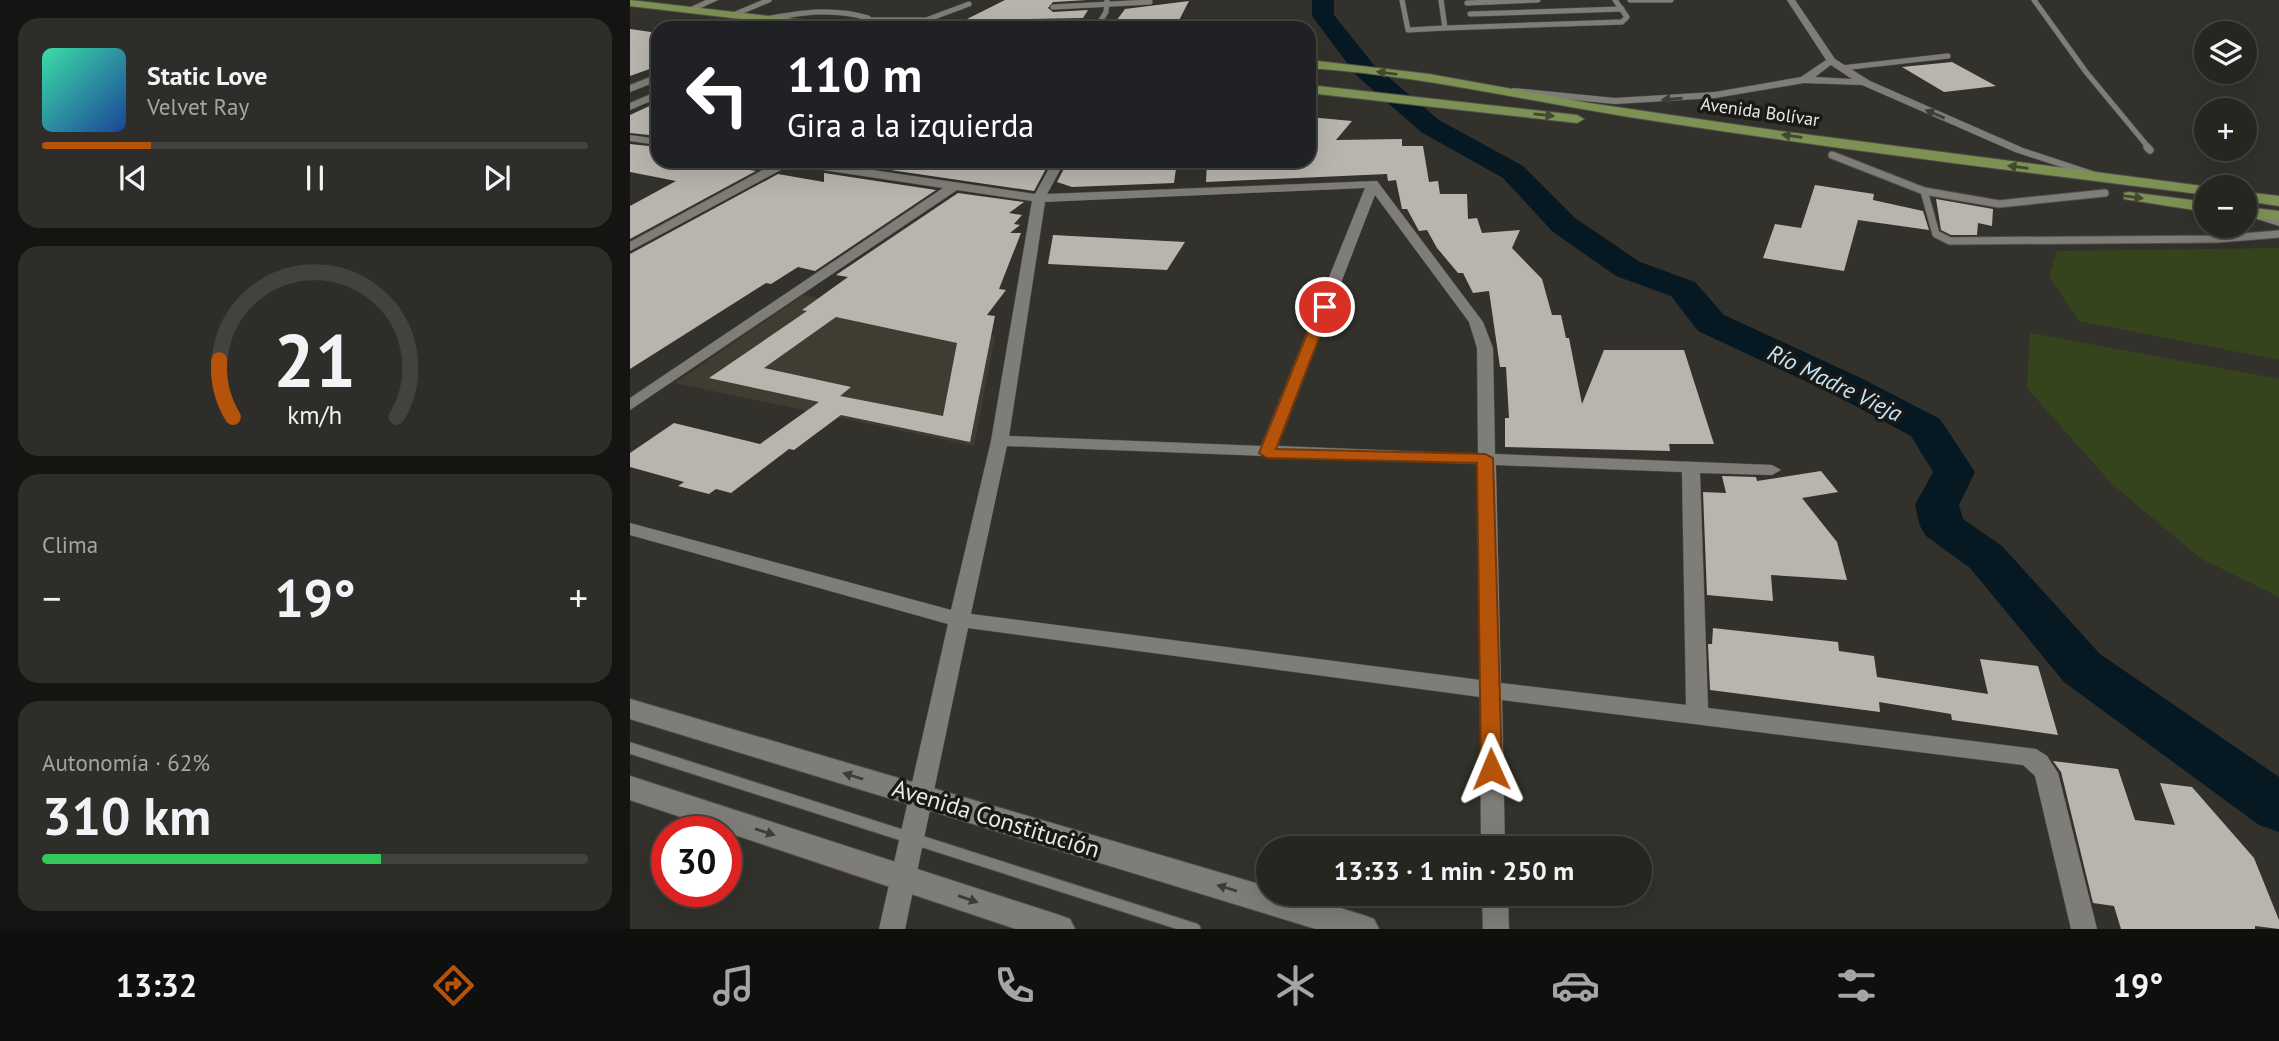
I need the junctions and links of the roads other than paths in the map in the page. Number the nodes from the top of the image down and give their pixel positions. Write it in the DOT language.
graph roads {
  1 [pos="714,0"];
  2 [pos="769,0"];
  3 [pos="1402,0"];
  4 [pos="1441,0"];
  5 [pos="1538,0"];
  6 [pos="1615,0"];
  7 [pos="1629,0"];
  8 [pos="1671,0"];
  9 [pos="1791,0"];
  10 [pos="2034,0"];
  11 [pos="1466,1"];
  12 [pos="1107,2"];
  13 [pos="1150,2"];
  14 [pos="630,3"];
  15 [pos="969,4"];
  16 [pos="1053,7"];
  17 [pos="1622,9"];
  18 [pos="630,10"];
  19 [pos="689,10"];
  20 [pos="1470,14"];
  21 [pos="733,15"];
  22 [pos="870,20"];
  23 [pos="728,21"];
  24 [pos="754,21"];
  25 [pos="783,21"];
  26 [pos="1100,21"];
  27 [pos="1474,27"];
  28 [pos="1444,28"];
  29 [pos="1948,56"];
  30 [pos="1831,61"];
  31 [pos="1316,65"];
  32 [pos="1842,68"];
  33 [pos="651,80"];
  34 [pos="1804,80"];
  35 [pos="1866,83"];
  36 [pos="630,89"];
  37 [pos="1316,90"];
  38 [pos="1493,90"];
  39 [pos="1512,94"];
  40 [pos="651,97"];
  41 [pos="630,107"];
  42 [pos="1494,110"];
  43 [pos="630,138"];
  44 [pos="651,141"];
  45 [pos="2150,150"];
  46 [pos="1832,155"];
  47 [pos="774,168"];
  48 [pos="834,168"];
  49 [pos="1055,168"];
  50 [pos="2114,180"];
  51 [pos="1373,184"];
  52 [pos="954,186"];
  53 [pos="2194,189"];
  54 [pos="1924,191"];
  55 [pos="2105,193"];
  56 [pos="1040,198"];
  57 [pos="2257,198"];
  58 [pos="2279,201"];
  59 [pos="2194,205"];
  60 [pos="2257,214"];
  61 [pos="2257,215"];
  62 [pos="2279,216"];
  63 [pos="2279,222"];
  64 [pos="2279,234"];
  65 [pos="630,247"];
  66 [pos="630,405"];
  67 [pos="1000,441"];
  68 [pos="1267,453"];
  69 [pos="1485,458"];
  70 [pos="1691,467"];
  71 [pos="1772,470"];
  72 [pos="630,529"];
  73 [pos="961,620"];
  74 [pos="1489,690"];
  75 [pos="633,712"];
  76 [pos="1698,716"];
  77 [pos="630,748"];
  78 [pos="630,788"];
  79 [pos="919,796"];
  80 [pos="1493,836"];
  81 [pos="911,837"];
  82 [pos="903,877"];
  83 [pos="1495,906"];
  84 [pos="892,929"];
  85 [pos="1059,929"];
  86 [pos="1195,929"];
  87 [pos="1363,929"];
  88 [pos="1496,929"];
  89 [pos="2084,929"];
  1 -- 19 [label="street"];
  2 -- 21 [label="lane"];
  3 -- 28 [label="lane"];
  4 -- 28 [label="lane"];
  5 -- 11 [label="lane"];
  6 -- 17 [label="lane"];
  7 -- 8 [label="lane"];
  9 -- 30 [label="street"];
  10 -- 45 [label="lane"];
  11 -- 20 [label="lane"];
  12 -- 13 [label="lane"];
  12 -- 16 [label="lane"];
  12 -- 26 [label="lane"];
  14 -- 19 [label="main road"];
  15 -- 22 [label="lane"];
  17 -- 20 [label="lane"];
  17 -- 27 [label="lane"];
  18 -- 23 [label="main road"];
  19 -- 21 [label="main road"];
  20 -- 27 [label="lane"];
  21 -- 24 [label="main road"];
  22 -- 25 [label="lane"];
  27 -- 28 [label="lane"];
  29 -- 32 [label="lane"];
  30 -- 32 [label="street"];
  30 -- 34 [label="street"];
  38 -- 31 [label="main road, Avenida Bolívar, one-way"];
  32 -- 35 [label="street"];
  33 -- 36 [label="street"];
  34 -- 35 [label="street"];
  34 -- 38 [label="street, one-way"];
  50 -- 35 [label="street, one-way"];
  37 -- 42 [label="main road, Avenida Bolívar"];
  38 -- 39 [label="main road, Avenida Bolívar"];
  39 -- 42 [label="main road"];
  50 -- 39 [label="main road, Avenida Bolívar, one-way"];
  40 -- 41 [label="street"];
  42 -- 46 [label="main road, Avenida Bolívar, one-way"];
  43 -- 44 [label="street"];
  46 -- 54 [label="lane"];
  46 -- 55 [label="main road, Avenida Bolívar"];
  47 -- 65 [label="street"];
  48 -- 52 [label="street"];
  49 -- 56 [label="street"];
  50 -- 53 [label="main road, Avenida Bolívar"];
  51 -- 56 [label="street"];
  51 -- 68 [label="street"];
  51 -- 69 [label="street"];
  52 -- 56 [label="street"];
  52 -- 66 [label="street"];
  54 -- 55 [label="lane"];
  54 -- 64 [label="lane"];
  55 -- 59 [label="main road, Avenida Bolívar, one-way"];
  56 -- 67 [label="street"];
  57 -- 58 [label="main road"];
  60 -- 62 [label="main road"];
  61 -- 63 [label="street"];
  67 -- 68 [label="street"];
  67 -- 73 [label="street"];
  68 -- 69 [label="street"];
  69 -- 70 [label="street"];
  69 -- 74 [label="street"];
  70 -- 71 [label="street"];
  70 -- 76 [label="street"];
  72 -- 73 [label="street"];
  73 -- 74 [label="street"];
  73 -- 79 [label="street"];
  74 -- 76 [label="street"];
  74 -- 80 [label="street"];
  79 -- 75 [label="street, Avenida Constitución, one-way"];
  76 -- 89 [label="street"];
  77 -- 81 [label="lane"];
  78 -- 82 [label="street, one-way"];
  79 -- 81 [label="street"];
  87 -- 79 [label="street, Avenida Constitución, one-way"];
  81 -- 82 [label="street"];
  81 -- 86 [label="lane"];
  82 -- 84 [label="street"];
  82 -- 85 [label="street, one-way"];
  83 -- 88 [label="street"];
}
